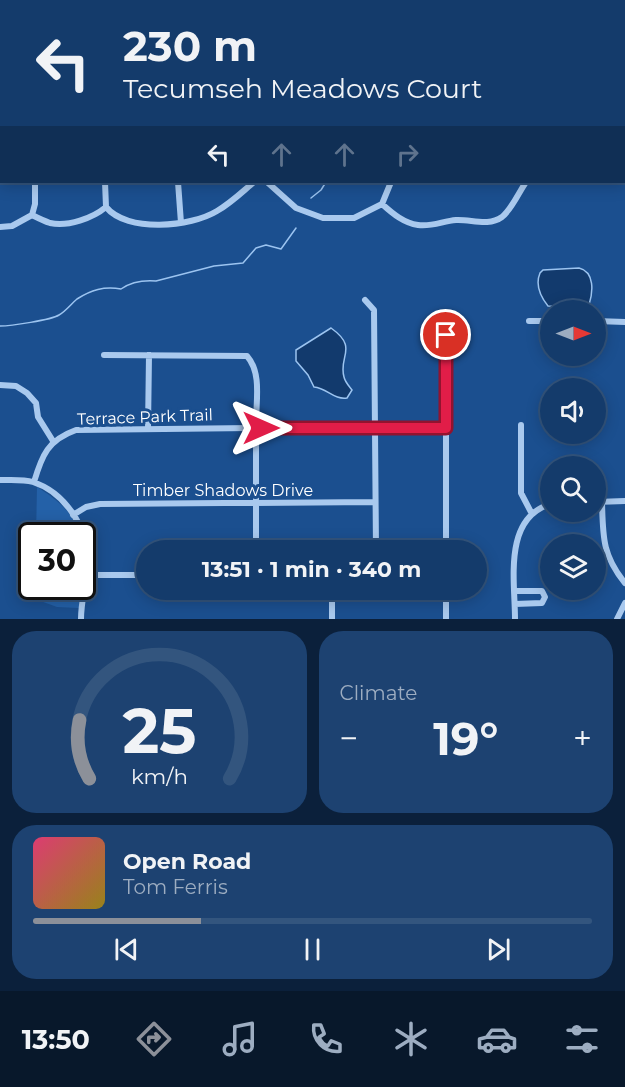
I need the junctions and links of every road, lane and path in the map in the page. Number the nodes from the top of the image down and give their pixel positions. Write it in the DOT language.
graph roads {
  1 [pos="35,183"];
  2 [pos="105,183"];
  3 [pos="178,183"];
  4 [pos="253,183"];
  5 [pos="268,183"];
  6 [pos="391,183"];
  7 [pos="524,183"];
  8 [pos="382,204"];
  9 [pos="106,207"];
  10 [pos="32,215"];
  11 [pos="181,223"];
  12 [pos="0,227"];
  13 [pos="365,300"];
  14 [pos="529,321"];
  15 [pos="540,321"];
  16 [pos="606,321"];
  17 [pos="625,322"];
  18 [pos="446,335"];
  19 [pos="104,355"];
  20 [pos="149,355"];
  21 [pos="0,385"];
  22 [pos="521,425"];
  23 [pos="258,428"];
  24 [pos="375,428"];
  25 [pos="446,428"];
  26 [pos="148,429"];
  27 [pos="53,441"];
  28 [pos="0,480"];
  29 [pos="34,482"];
  30 [pos="625,501"];
  31 [pos="375,502"];
  32 [pos="606,502"];
  33 [pos="256,503"];
  34 [pos="540,510"];
  35 [pos="532,514"];
  36 [pos="73,515"];
  37 [pos="77,522"];
  38 [pos="601,522"];
  39 [pos="256,540"];
  40 [pos="376,540"];
  41 [pos="446,540"];
  42 [pos="96,575"];
  43 [pos="136,575"];
  44 [pos="625,583"];
  45 [pos="515,591"];
  46 [pos="82,600"];
  47 [pos="332,600"];
  48 [pos="446,600"];
  49 [pos="625,603"];
  50 [pos="515,604"];
  51 [pos="81,619"];
  52 [pos="332,619"];
  53 [pos="446,619"];
  54 [pos="515,619"];
  55 [pos="617,619"];
  1 -- 10 [label="street"];
  2 -- 9 [label="street"];
  3 -- 11 [label="street"];
  4 -- 11 [label="street"];
  5 -- 8 [label="street"];
  6 -- 8 [label="street"];
  7 -- 8 [label="street"];
  9 -- 10 [label="street"];
  9 -- 11 [label="street"];
  10 -- 12 [label="street"];
  13 -- 24 [label="street"];
  14 -- 15 [label="street"];
  16 -- 17 [label="street"];
  18 -- 25 [label="street"];
  19 -- 20 [label="street"];
  20 -- 23 [label="street"];
  20 -- 26 [label="street"];
  21 -- 27 [label="street"];
  22 -- 35 [label="street"];
  23 -- 24 [label="street"];
  23 -- 26 [label="street, Terrace Park Trail"];
  23 -- 33 [label="street"];
  24 -- 25 [label="street"];
  24 -- 31 [label="street"];
  25 -- 41 [label="street"];
  26 -- 27 [label="street, Terrace Park Trail"];
  27 -- 29 [label="street"];
  28 -- 29 [label="street"];
  29 -- 36 [label="street"];
  30 -- 32 [label="street"];
  31 -- 33 [label="street, Timber Shadows Drive"];
  31 -- 40 [label="street"];
  33 -- 36 [label="street, Timber Shadows Drive"];
  33 -- 39 [label="street"];
  34 -- 35 [label="street"];
  35 -- 45 [label="street"];
  36 -- 37 [label="street"];
  38 -- 44 [label="street"];
  42 -- 43 [label="street"];
  45 -- 50 [label="street"];
  45 -- 50 [label="street"];
  46 -- 51 [label="street"];
  47 -- 52 [label="street"];
  48 -- 53 [label="street"];
  49 -- 55 [label="street"];
  50 -- 54 [label="street"];
}
